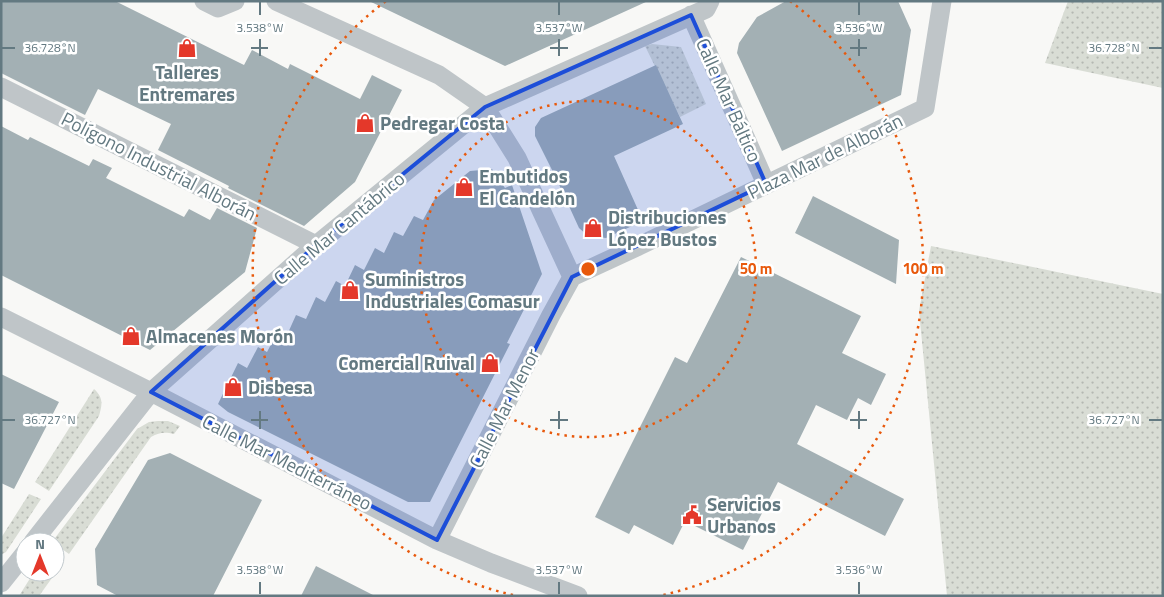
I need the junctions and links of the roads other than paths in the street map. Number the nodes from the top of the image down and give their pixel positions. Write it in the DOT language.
graph roads {
  1 [pos="204,1"];
  2 [pos="235,1"];
  3 [pos="276,1"];
  4 [pos="710,1"];
  5 [pos="942,1"];
  6 [pos="691,15"];
  7 [pos="1,87"];
  8 [pos="484,106"];
  9 [pos="766,184"];
  10 [pos="316,245"];
  11 [pos="572,277"];
  12 [pos="1,317"];
  13 [pos="150,392"];
  14 [pos="41,532"];
  15 [pos="437,540"];
  16 [pos="15,565"];
  17 [pos="5,577"];
  18 [pos="1,591"];
  19 [pos="578,596"];
  1 -- 2 [label="street"];
  3 -- 8 [label="street"];
  4 -- 6 [label="street, Calle Mar Cantábrico"];
  5 -- 9 [label="street, Plaza Mar de Alborán"];
  6 -- 8 [label="street, Calle Mar Cantábrico"];
  6 -- 9 [label="street, Calle Mar Báltico"];
  7 -- 10 [label="street, Polígono Industrial Alborán"];
  8 -- 10 [label="street, Calle Mar Cantábrico"];
  8 -- 11 [label="street"];
  9 -- 11 [label="street, Plaza Mar de Alborán"];
  10 -- 13 [label="street, Calle Mar Cantábrico"];
  11 -- 15 [label="street, Calle Mar Menor"];
  12 -- 13 [label="street, Calle Mar Mediterráneo"];
  13 -- 14 [label="street, Calle Mar Cantábrico"];
  13 -- 15 [label="street, Calle Mar Mediterráneo"];
  15 -- 19 [label="street, Calle Mar Mediterráneo"];
  16 -- 17 [label="street"];
  17 -- 18 [label="street"];
}
